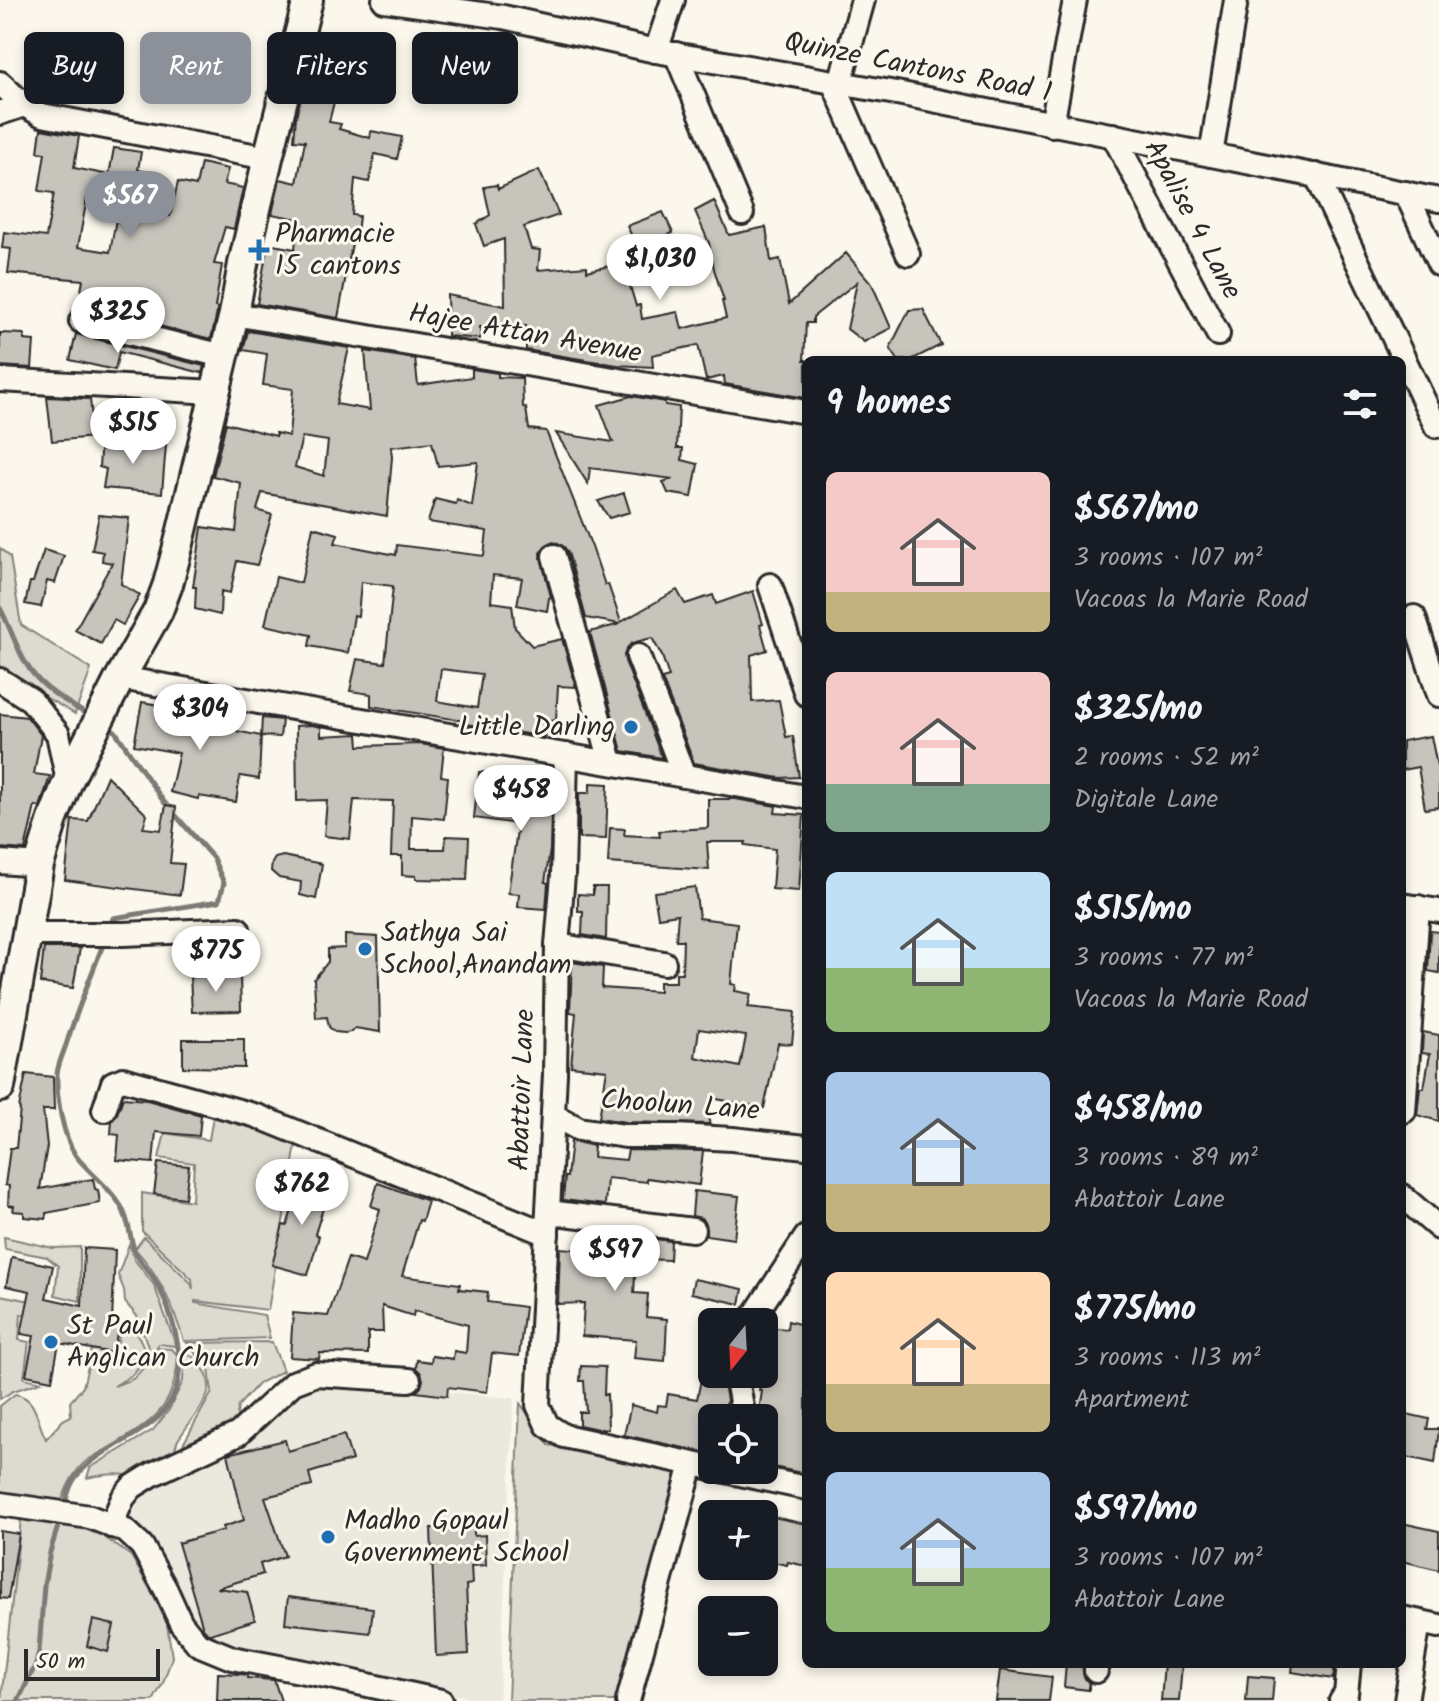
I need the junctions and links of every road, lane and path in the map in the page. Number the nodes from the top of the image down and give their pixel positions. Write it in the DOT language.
graph roads {
  1 [pos="308,0"];
  2 [pos="384,0"];
  3 [pos="673,0"];
  4 [pos="863,0"];
  5 [pos="1075,0"];
  6 [pos="1236,0"];
  7 [pos="666,52"];
  8 [pos="837,82"];
  9 [pos="0,83"];
  10 [pos="24,105"];
  11 [pos="0,113"];
  12 [pos="1052,125"];
  13 [pos="1113,135"];
  14 [pos="1211,155"];
  15 [pos="268,158"];
  16 [pos="1316,175"];
  17 [pos="1406,193"];
  18 [pos="1439,200"];
  19 [pos="742,213"];
  20 [pos="908,254"];
  21 [pos="1439,264"];
  22 [pos="234,314"];
  23 [pos="81,321"];
  24 [pos="1218,334"];
  25 [pos="223,356"];
  26 [pos="1403,356"];
  27 [pos="1406,363"];
  28 [pos="0,380"];
  29 [pos="214,392"];
  30 [pos="802,411"];
  31 [pos="1436,426"];
  32 [pos="554,556"];
  33 [pos="770,585"];
  34 [pos="1414,617"];
  35 [pos="638,656"];
  36 [pos="120,678"];
  37 [pos="0,680"];
  38 [pos="802,682"];
  39 [pos="1439,695"];
  40 [pos="566,755"];
  41 [pos="611,762"];
  42 [pos="684,776"];
  43 [pos="68,781"];
  44 [pos="802,796"];
  45 [pos="0,862"];
  46 [pos="39,865"];
  47 [pos="1420,908"];
  48 [pos="238,929"];
  49 [pos="28,934"];
  50 [pos="557,945"];
  51 [pos="664,963"];
  52 [pos="10,981"];
  53 [pos="1406,1086"];
  54 [pos="0,1087"];
  55 [pos="104,1110"];
  56 [pos="553,1115"];
  57 [pos="802,1147"];
  58 [pos="1406,1199"];
  59 [pos="548,1223"];
  60 [pos="1439,1228"];
  61 [pos="693,1230"];
  62 [pos="802,1243"];
  63 [pos="759,1308"];
  64 [pos="409,1380"];
  65 [pos="698,1465"];
  66 [pos="778,1482"];
  67 [pos="711,1484"];
  68 [pos="802,1487"];
  69 [pos="11,1505"];
  70 [pos="101,1521"];
  71 [pos="1420,1622"];
  72 [pos="1349,1668"];
  73 [pos="441,1701"];
  74 [pos="628,1701"];
  75 [pos="1341,1701"];
  76 [pos="1406,1701"];
  1 -- 15 [label="main road"];
  2 -- 7 [label="street, Quinze Cantons Road 1"];
  3 -- 7 [label="street"];
  4 -- 8 [label="street"];
  5 -- 12 [label="street"];
  6 -- 14 [label="street"];
  7 -- 8 [label="street, Quinze Cantons Road 1"];
  7 -- 19 [label="street"];
  8 -- 12 [label="street, Quinze Cantons Road 1"];
  8 -- 20 [label="street"];
  9 -- 10 [label="street"];
  10 -- 11 [label="street"];
  10 -- 15 [label="street"];
  12 -- 13 [label="street, Quinze Cantons Road 1"];
  13 -- 14 [label="street, Quinze Cantons Road 1"];
  13 -- 24 [label="street, Apalise 4 Lane"];
  14 -- 16 [label="street, Quinze Cantons Road 1"];
  15 -- 22 [label="main road"];
  16 -- 17 [label="street, Quinze Cantons Road 1"];
  16 -- 26 [label="street"];
  17 -- 18 [label="street, Quinze Cantons Road 1"];
  17 -- 21 [label="street"];
  22 -- 25 [label="main road"];
  22 -- 30 [label="street, Hajee Attan Avenue"];
  23 -- 25 [label="street"];
  25 -- 29 [label="main road"];
  27 -- 31 [label="street"];
  28 -- 29 [label="street"];
  29 -- 36 [label="main road"];
  32 -- 41 [label="street"];
  33 -- 38 [label="street"];
  34 -- 39 [label="street"];
  35 -- 42 [label="street"];
  36 -- 40 [label="street"];
  36 -- 43 [label="main road"];
  37 -- 43 [label="street"];
  40 -- 41 [label="street"];
  40 -- 50 [label="street, Abattoir Lane"];
  41 -- 42 [label="street"];
  42 -- 44 [label="street"];
  43 -- 46 [label="main road"];
  45 -- 46 [label="street"];
  46 -- 49 [label="main road"];
  47 -- 53 [label="street"];
  48 -- 49 [label="street"];
  49 -- 52 [label="main road"];
  50 -- 51 [label="street"];
  50 -- 56 [label="street, Abattoir Lane"];
  52 -- 54 [label="main road"];
  55 -- 59 [label="street"];
  56 -- 57 [label="street, Choolun Lane"];
  56 -- 59 [label="street, Abattoir Lane"];
  58 -- 60 [label="street"];
  59 -- 61 [label="street"];
  59 -- 65 [label="street, Abattoir Lane"];
  62 -- 63 [label="street"];
  64 -- 70 [label="street"];
  66 -- 68 [label="street"];
  67 -- 74 [label="street"];
  69 -- 70 [label="street"];
  70 -- 73 [label="street"];
  71 -- 76 [label="street"];
  72 -- 75 [label="street"];
}
